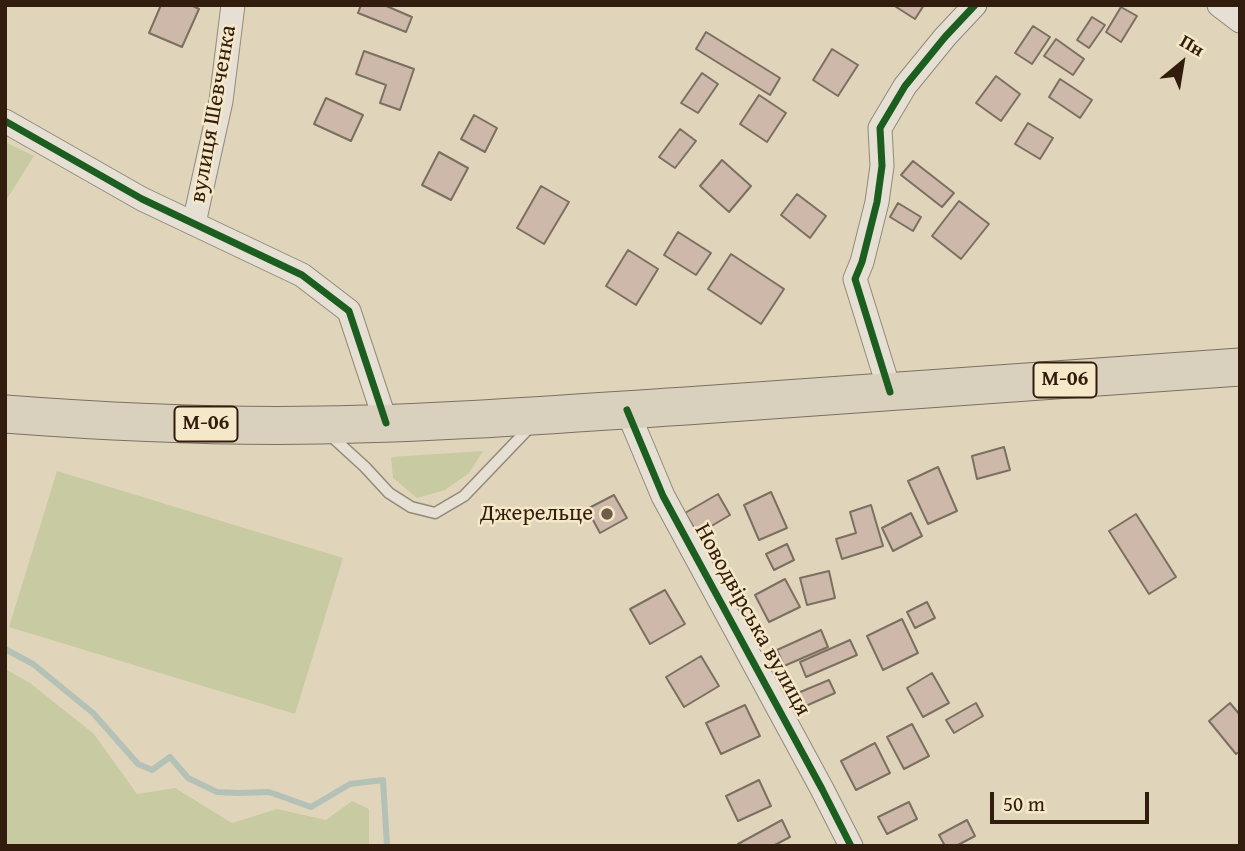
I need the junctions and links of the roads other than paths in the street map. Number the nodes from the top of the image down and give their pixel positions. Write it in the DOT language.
graph roads {
  1 [pos="233,5"];
  2 [pos="975,5"];
  3 [pos="1219,5"];
  4 [pos="1240,22"];
  5 [pos="5,121"];
  6 [pos="194,223"];
  7 [pos="1240,367"];
  8 [pos="890,392"];
  9 [pos="627,410"];
  10 [pos="5,414"];
  11 [pos="541,416"];
  12 [pos="386,423"];
  13 [pos="321,425"];
  14 [pos="851,846"];
  1 -- 6 [label="street, вулиця Шевченка"];
  2 -- 8 [label="street"];
  3 -- 4 [label="street"];
  5 -- 6 [label="street"];
  6 -- 12 [label="street"];
  7 -- 8 [label="highway, М-06"];
  8 -- 9 [label="highway, М-06"];
  9 -- 11 [label="highway, М-06"];
  9 -- 14 [label="street, Новодвірська вулиця"];
  10 -- 13 [label="highway, М-06"];
  11 -- 12 [label="highway, М-06"];
  11 -- 13 [label="lane"];
  12 -- 13 [label="highway, М-06"];
}
